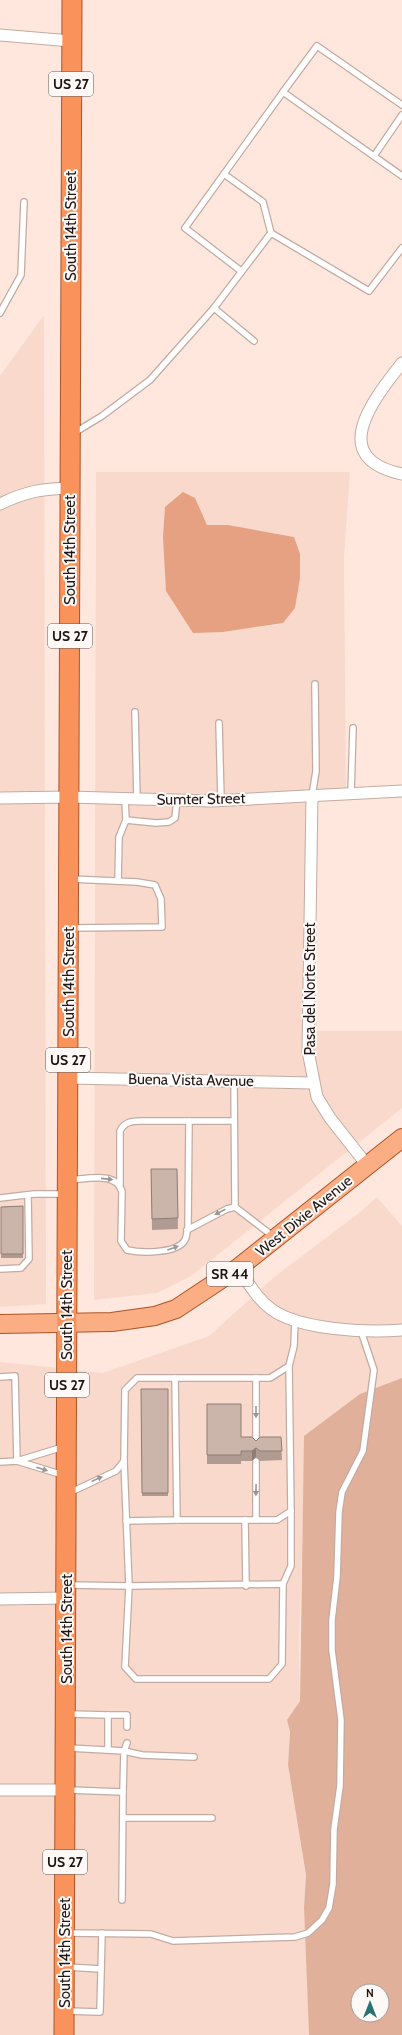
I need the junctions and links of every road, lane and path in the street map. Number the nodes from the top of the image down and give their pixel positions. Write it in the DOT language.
graph roads {
  1 [pos="72,0"];
  2 [pos="0,35"];
  3 [pos="71,41"];
  4 [pos="283,92"];
  5 [pos="402,105"];
  6 [pos="402,115"];
  7 [pos="374,156"];
  8 [pos="224,174"];
  9 [pos="402,176"];
  10 [pos="24,202"];
  11 [pos="271,233"];
  12 [pos="402,248"];
  13 [pos="242,271"];
  14 [pos="214,308"];
  15 [pos="0,313"];
  16 [pos="254,341"];
  17 [pos="402,363"];
  18 [pos="70,435"];
  19 [pos="402,474"];
  20 [pos="71,488"];
  21 [pos="0,504"];
  22 [pos="316,684"];
  23 [pos="135,712"];
  24 [pos="219,723"];
  25 [pos="353,728"];
  26 [pos="402,791"];
  27 [pos="351,794"];
  28 [pos="312,796"];
  29 [pos="69,797"];
  30 [pos="0,798"];
  31 [pos="125,800"];
  32 [pos="136,800"];
  33 [pos="177,800"];
  34 [pos="221,800"];
  35 [pos="126,820"];
  36 [pos="69,879"];
  37 [pos="118,881"];
  38 [pos="69,928"];
  39 [pos="68,1078"];
  40 [pos="234,1081"];
  41 [pos="313,1083"];
  42 [pos="189,1121"];
  43 [pos="234,1121"];
  44 [pos="402,1138"];
  45 [pos="367,1165"];
  46 [pos="120,1184"];
  47 [pos="68,1187"];
  48 [pos="28,1195"];
  49 [pos="0,1198"];
  50 [pos="235,1207"];
  51 [pos="187,1230"];
  52 [pos="276,1238"];
  53 [pos="238,1268"];
  54 [pos="0,1269"];
  55 [pos="295,1319"];
  56 [pos="67,1323"];
  57 [pos="0,1324"];
  58 [pos="402,1330"];
  59 [pos="361,1331"];
  60 [pos="289,1366"];
  61 [pos="0,1377"];
  62 [pos="175,1378"];
  63 [pos="256,1378"];
  64 [pos="67,1446"];
  65 [pos="256,1446"];
  66 [pos="17,1461"];
  67 [pos="124,1461"];
  68 [pos="256,1461"];
  69 [pos="0,1462"];
  70 [pos="67,1485"];
  71 [pos="291,1511"];
  72 [pos="177,1520"];
  73 [pos="245,1520"];
  74 [pos="256,1520"];
  75 [pos="126,1521"];
  76 [pos="283,1584"];
  77 [pos="129,1586"];
  78 [pos="246,1586"];
  79 [pos="67,1592"];
  80 [pos="0,1599"];
  81 [pos="66,1714"];
  82 [pos="108,1715"];
  83 [pos="127,1727"];
  84 [pos="127,1743"];
  85 [pos="66,1748"];
  86 [pos="108,1749"];
  87 [pos="124,1751"];
  88 [pos="194,1757"];
  89 [pos="0,1790"];
  90 [pos="65,1790"];
  91 [pos="123,1792"];
  92 [pos="123,1818"];
  93 [pos="212,1818"];
  94 [pos="122,1900"];
  95 [pos="65,1933"];
  96 [pos="102,1933"];
  97 [pos="65,1967"];
  98 [pos="101,1968"];
  99 [pos="64,2011"];
  100 [pos="64,2035"];
  1 -- 3 [label="highway, South 14th Street / US 27"];
  2 -- 3 [label="street"];
  3 -- 18 [label="highway, South 14th Street / US 27"];
  4 -- 5 [label="lane"];
  4 -- 7 [label="lane"];
  4 -- 8 [label="lane"];
  6 -- 7 [label="lane"];
  7 -- 9 [label="lane"];
  8 -- 11 [label="lane"];
  8 -- 13 [label="lane"];
  10 -- 15 [label="lane"];
  11 -- 12 [label="lane"];
  11 -- 13 [label="lane"];
  13 -- 14 [label="lane"];
  14 -- 16 [label="lane"];
  14 -- 18 [label="lane"];
  17 -- 19 [label="street"];
  18 -- 20 [label="highway, South 14th Street / US 27"];
  20 -- 21 [label="street"];
  20 -- 29 [label="highway, South 14th Street / US 27"];
  22 -- 28 [label="lane"];
  23 -- 32 [label="lane"];
  24 -- 34 [label="lane"];
  25 -- 27 [label="lane"];
  26 -- 27 [label="street, Sumter Street"];
  27 -- 28 [label="street, Sumter Street"];
  28 -- 34 [label="street, Sumter Street"];
  28 -- 41 [label="street, Pasa del Norte Street"];
  29 -- 30 [label="street, Sumter Street"];
  29 -- 31 [label="street, Sumter Street"];
  29 -- 36 [label="highway, South 14th Street / US 27"];
  31 -- 32 [label="street, Sumter Street"];
  31 -- 35 [label="lane"];
  32 -- 33 [label="street, Sumter Street"];
  33 -- 34 [label="street, Sumter Street"];
  33 -- 35 [label="lane"];
  35 -- 37 [label="lane"];
  36 -- 37 [label="lane"];
  36 -- 38 [label="highway, South 14th Street / US 27"];
  37 -- 38 [label="lane"];
  38 -- 39 [label="highway, South 14th Street / US 27"];
  39 -- 40 [label="street, Buena Vista Avenue"];
  39 -- 47 [label="highway, South 14th Street / US 27"];
  40 -- 41 [label="street, Buena Vista Avenue"];
  40 -- 43 [label="lane"];
  41 -- 45 [label="street, Pasa del Norte Street"];
  42 -- 43 [label="lane"];
  42 -- 46 [label="lane"];
  42 -- 51 [label="lane"];
  43 -- 50 [label="lane"];
  44 -- 45 [label="main road, West Dixie Avenue / SR 44"];
  45 -- 52 [label="main road, West Dixie Avenue / SR 44"];
  47 -- 46 [label="lane, one-way"];
  46 -- 51 [label="lane, one-way"];
  47 -- 48 [label="lane"];
  47 -- 56 [label="highway, South 14th Street / US 27"];
  48 -- 49 [label="lane"];
  48 -- 54 [label="lane"];
  50 -- 51 [label="lane, one-way"];
  50 -- 52 [label="lane"];
  52 -- 53 [label="main road, West Dixie Avenue / SR 44"];
  53 -- 55 [label="street"];
  53 -- 56 [label="main road, West Dixie Avenue / SR 44"];
  55 -- 59 [label="street"];
  55 -- 60 [label="lane"];
  56 -- 57 [label="main road, SR 44"];
  56 -- 64 [label="highway, South 14th Street / US 27"];
  58 -- 59 [label="street"];
  59 -- 96 [label="lane"];
  60 -- 63 [label="lane"];
  60 -- 71 [label="lane"];
  61 -- 66 [label="lane"];
  62 -- 63 [label="lane"];
  62 -- 67 [label="lane"];
  62 -- 72 [label="lane"];
  63 -- 65 [label="lane, one-way"];
  64 -- 66 [label="lane"];
  64 -- 70 [label="highway, South 14th Street / US 27"];
  66 -- 69 [label="lane"];
  66 -- 70 [label="lane, one-way"];
  70 -- 67 [label="lane, one-way"];
  67 -- 75 [label="lane"];
  68 -- 74 [label="lane, one-way"];
  70 -- 79 [label="highway, South 14th Street / US 27"];
  71 -- 74 [label="lane"];
  71 -- 76 [label="lane"];
  72 -- 73 [label="lane"];
  72 -- 75 [label="lane"];
  73 -- 74 [label="lane"];
  73 -- 78 [label="lane"];
  75 -- 77 [label="lane"];
  76 -- 77 [label="lane"];
  76 -- 78 [label="lane"];
  77 -- 78 [label="lane"];
  77 -- 79 [label="lane"];
  79 -- 80 [label="street"];
  79 -- 81 [label="highway, South 14th Street / US 27"];
  81 -- 82 [label="lane"];
  81 -- 85 [label="highway, South 14th Street / US 27"];
  82 -- 83 [label="lane"];
  82 -- 86 [label="lane"];
  84 -- 87 [label="lane"];
  85 -- 86 [label="lane"];
  85 -- 90 [label="highway, South 14th Street / US 27"];
  86 -- 87 [label="lane"];
  87 -- 88 [label="lane"];
  87 -- 91 [label="lane"];
  89 -- 90 [label="street"];
  90 -- 91 [label="lane"];
  90 -- 95 [label="highway, South 14th Street / US 27"];
  91 -- 92 [label="lane"];
  92 -- 93 [label="lane"];
  92 -- 94 [label="lane"];
  95 -- 96 [label="lane"];
  95 -- 97 [label="highway, South 14th Street / US 27"];
  96 -- 98 [label="lane"];
  97 -- 98 [label="lane"];
  97 -- 99 [label="highway, South 14th Street / US 27"];
  98 -- 99 [label="lane"];
  99 -- 100 [label="highway, South 14th Street / US 27"];
}
